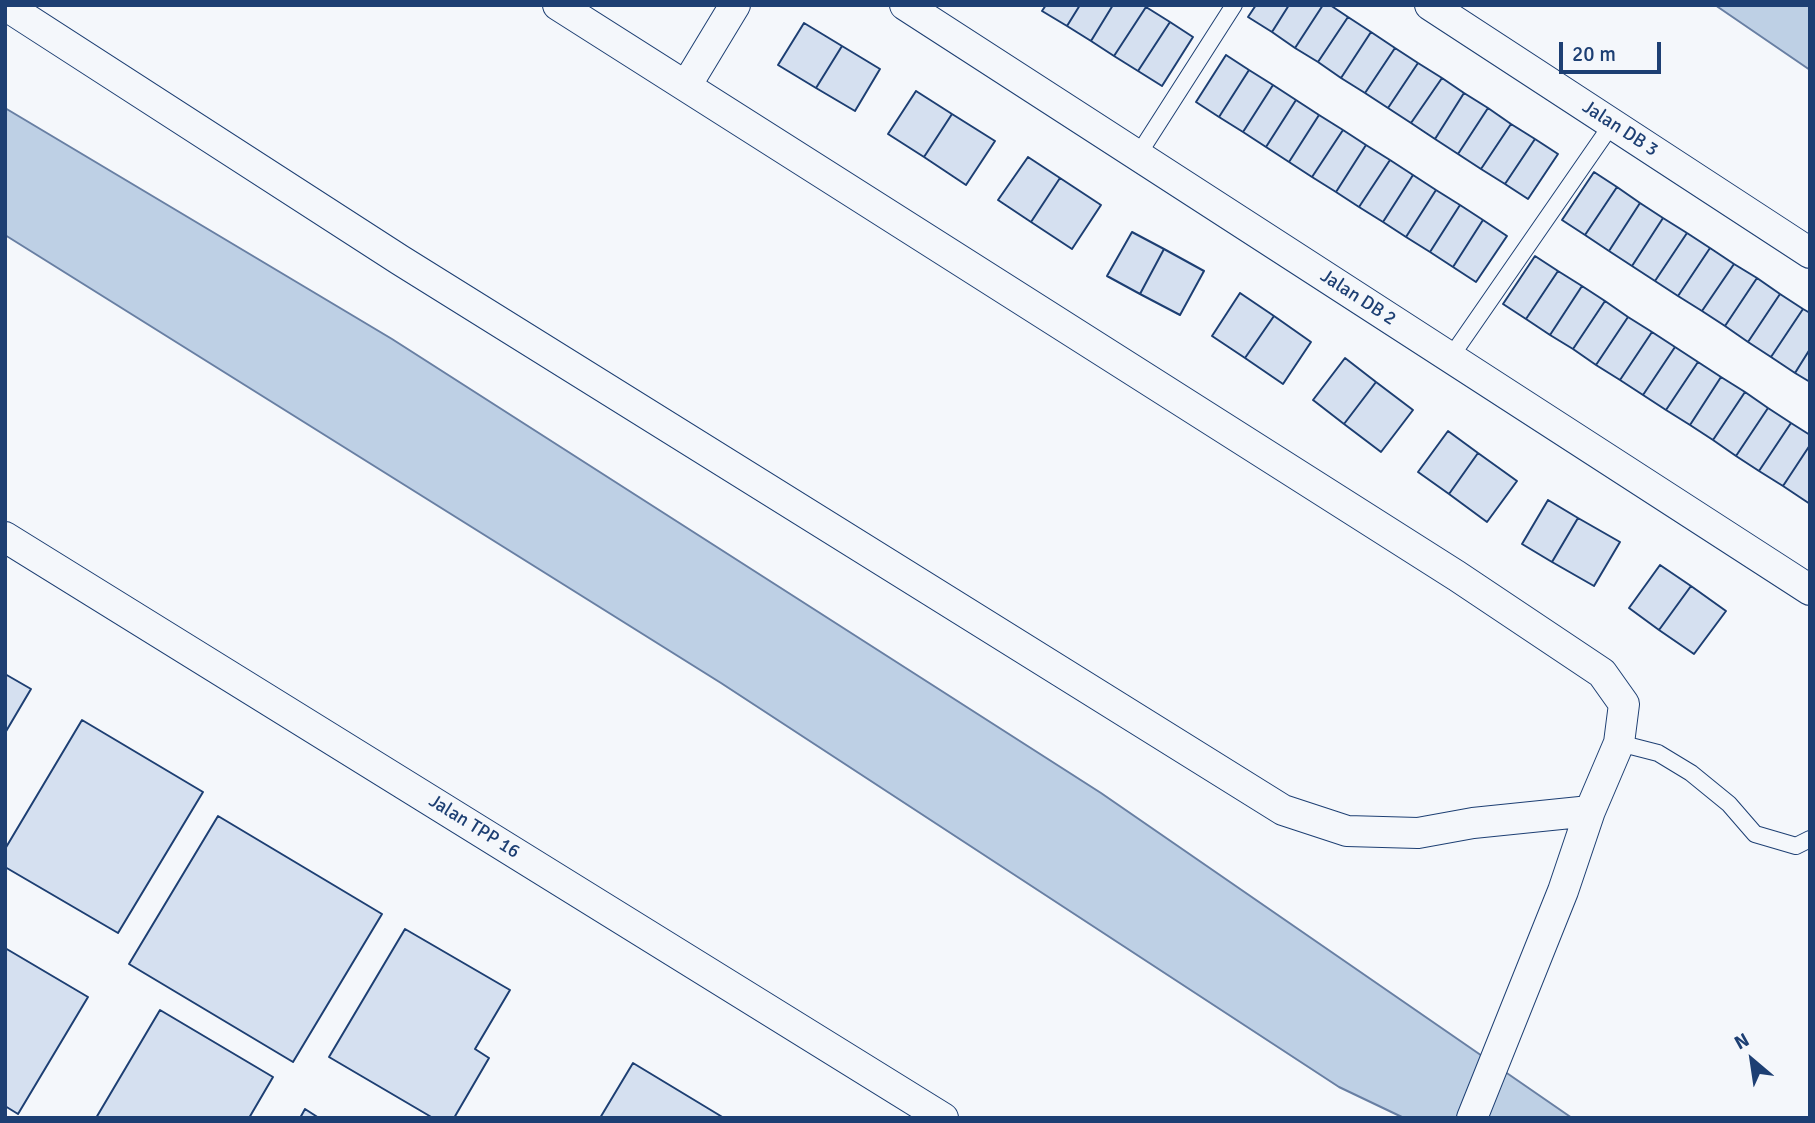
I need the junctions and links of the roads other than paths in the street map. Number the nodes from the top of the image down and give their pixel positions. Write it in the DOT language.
graph roads {
  1 [pos="5,5"];
  2 [pos="558,5"];
  3 [pos="735,5"];
  4 [pos="905,5"];
  5 [pos="1234,5"];
  6 [pos="1430,5"];
  7 [pos="686,86"];
  8 [pos="1612,124"];
  9 [pos="1138,155"];
  10 [pos="1810,253"];
  11 [pos="1450,358"];
  12 [pos="5,537"];
  13 [pos="1810,590"];
  14 [pos="1619,743"];
  15 [pos="1590,811"];
  16 [pos="1810,839"];
  17 [pos="943,1118"];
  18 [pos="1472,1118"];
  1 -- 15 [label="street"];
  2 -- 7 [label="street"];
  3 -- 7 [label="street"];
  4 -- 9 [label="street, Jalan DB 2"];
  5 -- 9 [label="lane"];
  6 -- 8 [label="street, Jalan DB 3"];
  7 -- 14 [label="street"];
  8 -- 10 [label="street, Jalan DB 3"];
  8 -- 11 [label="lane"];
  9 -- 11 [label="street, Jalan DB 2"];
  11 -- 13 [label="street, Jalan DB 2"];
  12 -- 17 [label="street, Jalan TPP 16"];
  14 -- 15 [label="street"];
  14 -- 16 [label="lane"];
  15 -- 18 [label="street"];
}
